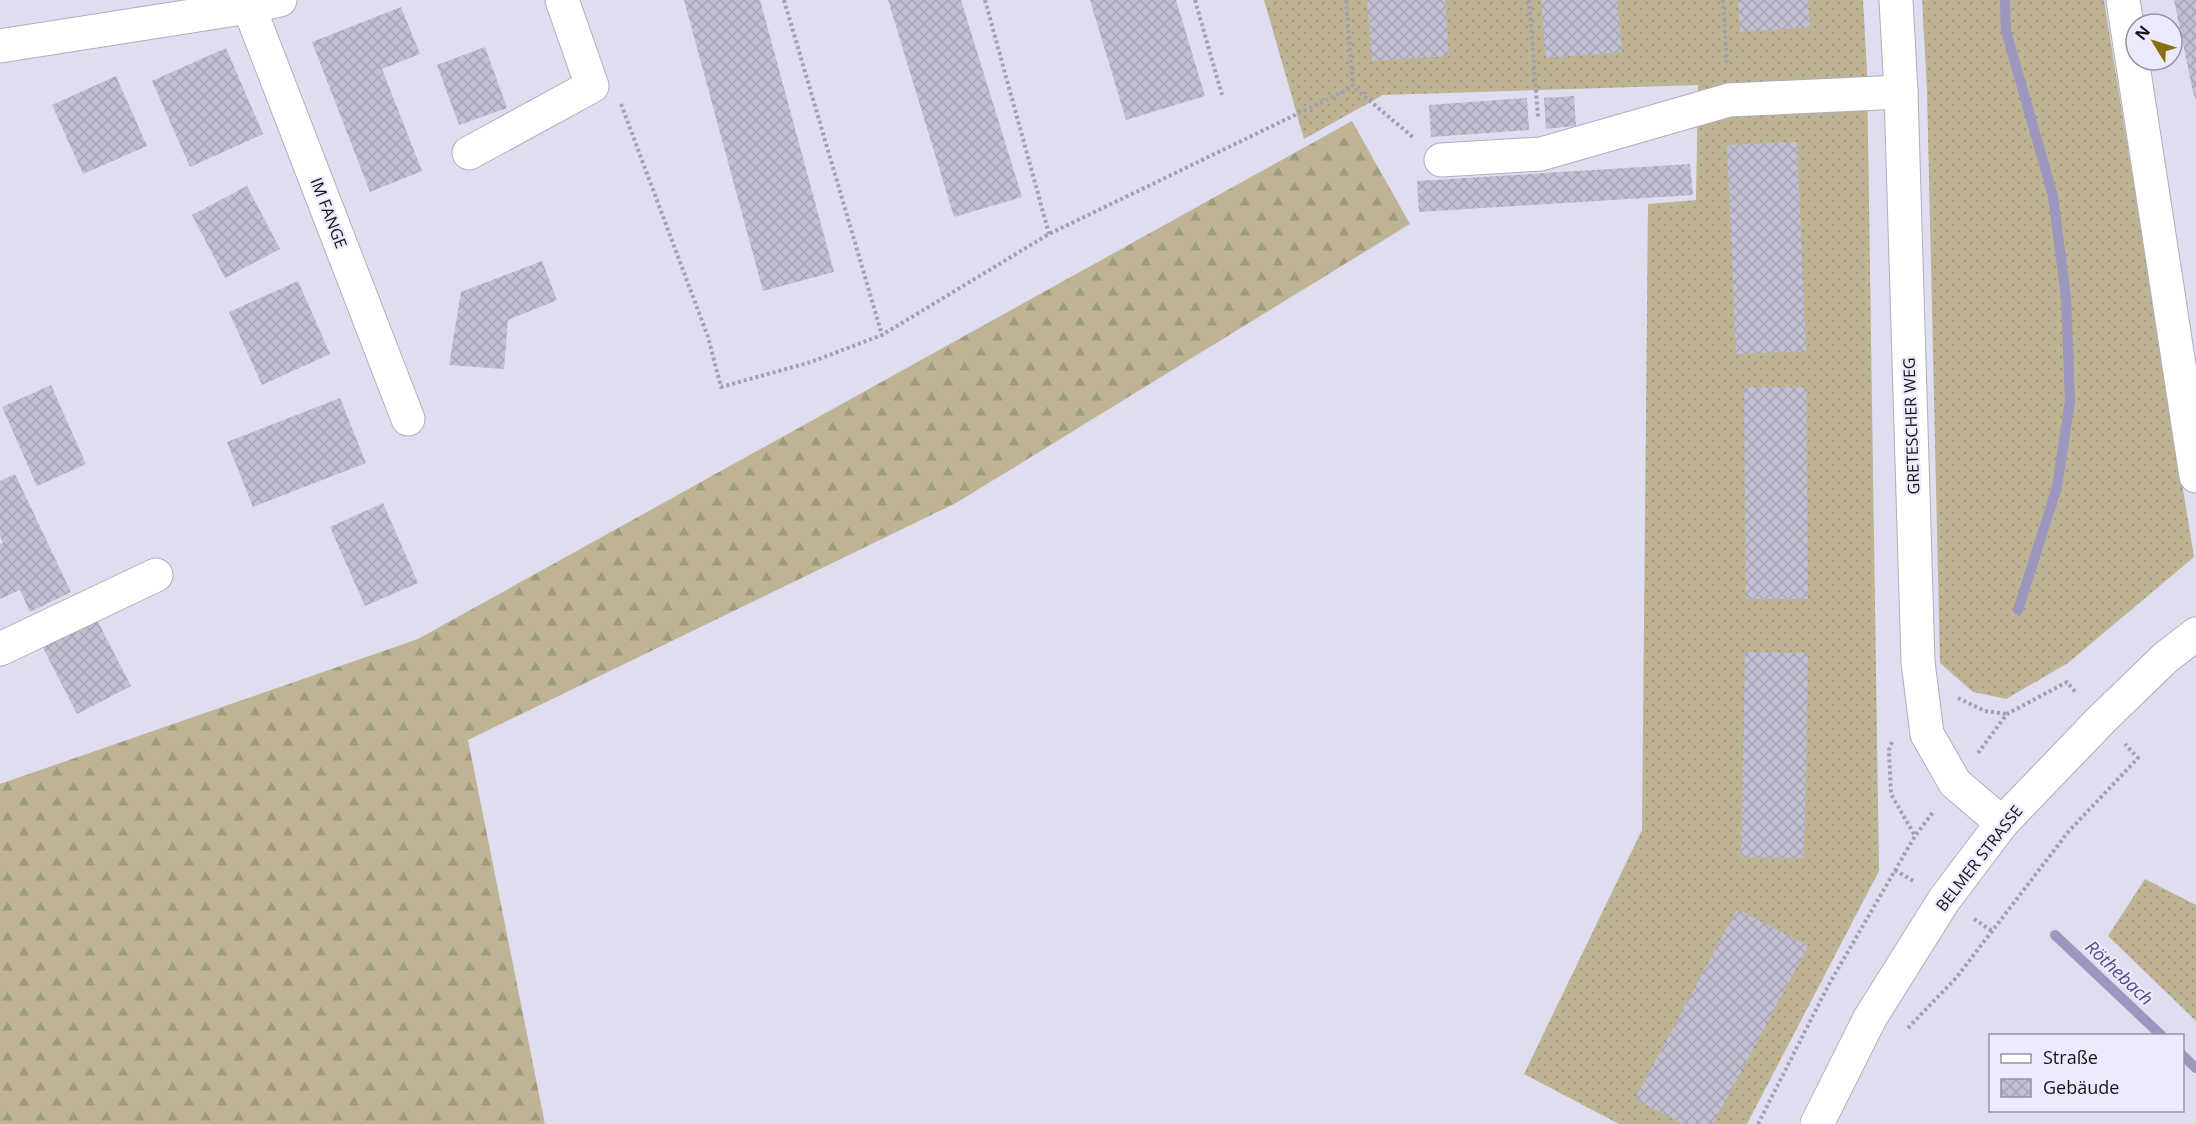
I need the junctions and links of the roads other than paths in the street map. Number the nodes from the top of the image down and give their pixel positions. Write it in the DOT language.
graph roads {
  1 [pos="280,0"];
  2 [pos="562,0"];
  3 [pos="1896,0"];
  4 [pos="2123,0"];
  5 [pos="249,7"];
  6 [pos="0,46"];
  7 [pos="1901,93"];
  8 [pos="469,153"];
  9 [pos="1441,160"];
  10 [pos="408,419"];
  11 [pos="2196,476"];
  12 [pos="156,575"];
  13 [pos="2196,634"];
  14 [pos="0,649"];
  15 [pos="2002,823"];
  16 [pos="1817,1124"];
  1 -- 5 [label="street"];
  2 -- 8 [label="street"];
  3 -- 7 [label="street, GRETESCHER WEG"];
  4 -- 11 [label="street"];
  5 -- 6 [label="street"];
  5 -- 10 [label="street, IM FANGE"];
  7 -- 9 [label="street"];
  7 -- 15 [label="street, GRETESCHER WEG"];
  12 -- 14 [label="street"];
  13 -- 15 [label="street, BELMER STRASSE"];
  15 -- 16 [label="street, BELMER STRASSE"];
}
